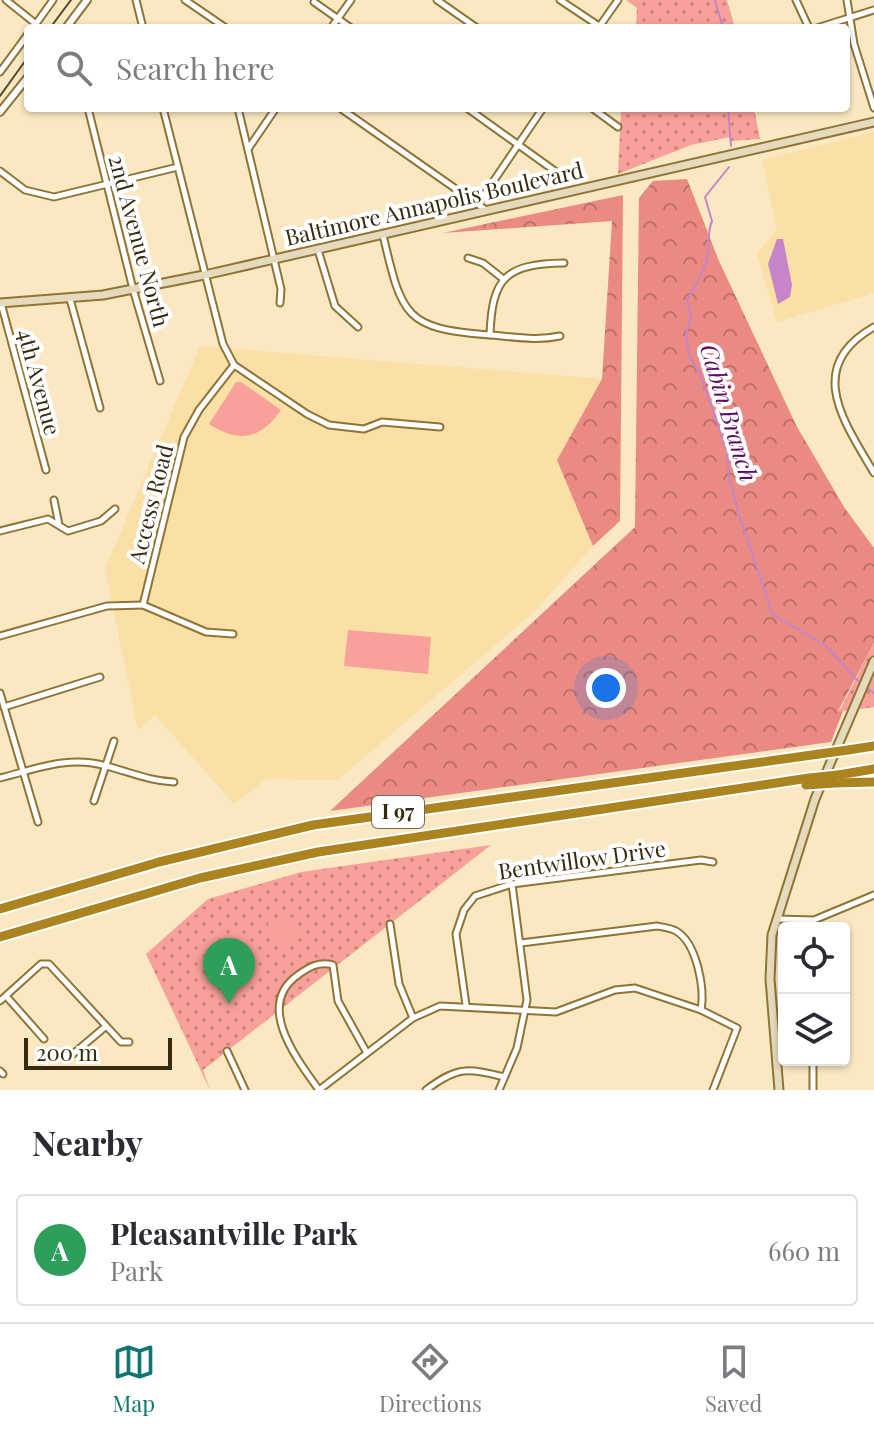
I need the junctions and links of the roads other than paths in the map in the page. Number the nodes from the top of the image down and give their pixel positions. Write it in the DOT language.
graph roads {
  1 [pos="6,0"];
  2 [pos="53,0"];
  3 [pos="87,0"];
  4 [pos="136,0"];
  5 [pos="185,0"];
  6 [pos="351,0"];
  7 [pos="437,0"];
  8 [pos="560,0"];
  9 [pos="618,0"];
  10 [pos="796,0"];
  11 [pos="847,0"];
  12 [pos="314,2"];
  13 [pos="874,10"];
  14 [pos="850,18"];
  15 [pos="338,19"];
  16 [pos="32,24"];
  17 [pos="35,24"];
  18 [pos="69,24"];
  19 [pos="142,24"];
  20 [pos="217,24"];
  21 [pos="334,24"];
  22 [pos="345,24"];
  23 [pos="471,24"];
  24 [pos="596,24"];
  25 [pos="602,24"];
  26 [pos="807,24"];
  27 [pos="830,24"];
  28 [pos="24,39"];
  29 [pos="0,72"];
  30 [pos="24,82"];
  31 [pos="874,108"];
  32 [pos="0,112"];
  33 [pos="89,112"];
  34 [pos="164,112"];
  35 [pos="239,112"];
  36 [pos="273,112"];
  37 [pos="346,112"];
  38 [pos="473,112"];
  39 [pos="540,112"];
  40 [pos="597,112"];
  41 [pos="874,122"];
  42 [pos="618,127"];
  43 [pos="519,143"];
  44 [pos="248,150"];
  45 [pos="178,167"];
  46 [pos="0,171"];
  47 [pos="559,174"];
  48 [pos="107,186"];
  49 [pos="478,204"];
  50 [pos="486,210"];
  51 [pos="383,235"];
  52 [pos="318,250"];
  53 [pos="468,258"];
  54 [pos="274,260"];
  55 [pos="564,263"];
  56 [pos="205,275"];
  57 [pos="502,278"];
  58 [pos="133,289"];
  59 [pos="70,299"];
  60 [pos="0,303"];
  61 [pos="280,303"];
  62 [pos="358,327"];
  63 [pos="874,327"];
  64 [pos="490,335"];
  65 [pos="560,336"];
  66 [pos="234,365"];
  67 [pos="160,381"];
  68 [pos="100,408"];
  69 [pos="440,427"];
  70 [pos="874,452"];
  71 [pos="865,458"];
  72 [pos="46,470"];
  73 [pos="874,473"];
  74 [pos="54,500"];
  75 [pos="115,509"];
  76 [pos="60,526"];
  77 [pos="0,531"];
  78 [pos="143,605"];
  79 [pos="233,634"];
  80 [pos="0,636"];
  81 [pos="874,661"];
  82 [pos="100,677"];
  83 [pos="0,693"];
  84 [pos="4,707"];
  85 [pos="114,741"];
  86 [pos="874,746"];
  87 [pos="105,765"];
  88 [pos="874,769"];
  89 [pos="22,772"];
  90 [pos="0,778"];
  91 [pos="836,779"];
  92 [pos="174,782"];
  93 [pos="874,782"];
  94 [pos="94,801"];
  95 [pos="38,822"];
  96 [pos="713,862"];
  97 [pos="512,884"];
  98 [pos="874,895"];
  99 [pos="0,909"];
  100 [pos="776,919"];
  101 [pos="390,924"];
  102 [pos="0,937"];
  103 [pos="521,943"];
  104 [pos="6,996"];
  105 [pos="0,1001"];
  106 [pos="466,1005"];
  107 [pos="701,1010"];
  108 [pos="525,1011"];
  109 [pos="413,1018"];
  110 [pos="105,1027"];
  111 [pos="44,1039"];
  112 [pos="129,1042"];
  113 [pos="227,1051"];
  114 [pos="367,1053"];
  115 [pos="64,1055"];
  116 [pos="813,1066"];
  117 [pos="504,1077"];
  118 [pos="245,1090"];
  119 [pos="319,1090"];
  120 [pos="426,1090"];
  121 [pos="499,1090"];
  122 [pos="713,1090"];
  123 [pos="779,1090"];
  124 [pos="813,1090"];
  1 -- 16 [label="street"];
  2 -- 17 [label="street"];
  3 -- 18 [label="street"];
  4 -- 19 [label="street"];
  5 -- 20 [label="street"];
  6 -- 15 [label="street"];
  7 -- 23 [label="street"];
  8 -- 24 [label="street"];
  9 -- 25 [label="street"];
  10 -- 26 [label="street"];
  11 -- 14 [label="street"];
  12 -- 15 [label="street"];
  13 -- 14 [label="street"];
  14 -- 27 [label="street"];
  14 -- 31 [label="street"];
  15 -- 21 [label="street"];
  15 -- 22 [label="street"];
  28 -- 29 [label="street"];
  30 -- 32 [label="street"];
  33 -- 48 [label="street, 2nd Avenue North"];
  34 -- 45 [label="street"];
  35 -- 44 [label="street"];
  36 -- 44 [label="street"];
  37 -- 49 [label="street"];
  38 -- 43 [label="street"];
  39 -- 43 [label="street"];
  40 -- 42 [label="street"];
  41 -- 50 [label="main road, Baltimore Annapolis Boulevard"];
  43 -- 47 [label="street"];
  43 -- 49 [label="street"];
  44 -- 54 [label="street"];
  45 -- 48 [label="street"];
  45 -- 56 [label="street"];
  46 -- 48 [label="street"];
  48 -- 58 [label="street, 2nd Avenue North"];
  49 -- 50 [label="street"];
  50 -- 51 [label="main road, Baltimore Annapolis Boulevard"];
  51 -- 52 [label="main road, Baltimore Annapolis Boulevard"];
  51 -- 64 [label="street"];
  52 -- 54 [label="main road, Baltimore Annapolis Boulevard"];
  52 -- 62 [label="street"];
  53 -- 57 [label="street"];
  54 -- 56 [label="main road, Baltimore Annapolis Boulevard"];
  54 -- 61 [label="street"];
  55 -- 57 [label="street"];
  56 -- 58 [label="main road, Baltimore Annapolis Boulevard"];
  56 -- 66 [label="street"];
  57 -- 64 [label="street"];
  58 -- 59 [label="main road, Baltimore Annapolis Boulevard"];
  58 -- 67 [label="street, 2nd Avenue North"];
  59 -- 60 [label="main road, Baltimore Annapolis Boulevard"];
  59 -- 68 [label="street"];
  60 -- 72 [label="street, 4th Avenue"];
  63 -- 71 [label="street"];
  64 -- 65 [label="street"];
  66 -- 69 [label="street"];
  66 -- 78 [label="street, Access Road"];
  70 -- 71 [label="street"];
  71 -- 73 [label="street"];
  74 -- 76 [label="street"];
  75 -- 76 [label="street"];
  76 -- 77 [label="street"];
  78 -- 79 [label="street"];
  78 -- 80 [label="street"];
  81 -- 100 [label="main road"];
  82 -- 84 [label="street"];
  83 -- 84 [label="street"];
  84 -- 89 [label="street"];
  85 -- 87 [label="street"];
  86 -- 99 [label="highway, I 97, bridge"];
  87 -- 89 [label="street"];
  87 -- 92 [label="street"];
  87 -- 94 [label="street"];
  88 -- 91 [label="highway"];
  89 -- 90 [label="street"];
  89 -- 95 [label="street"];
  91 -- 93 [label="highway"];
  91 -- 102 [label="highway, I 97, bridge"];
  96 -- 97 [label="street, Bentwillow Drive"];
  97 -- 103 [label="street"];
  97 -- 106 [label="street, Bentwillow Drive"];
  98 -- 100 [label="street"];
  100 -- 123 [label="main road"];
  101 -- 109 [label="street"];
  103 -- 107 [label="street"];
  103 -- 108 [label="street"];
  104 -- 105 [label="street"];
  104 -- 110 [label="street"];
  104 -- 111 [label="street"];
  106 -- 108 [label="street"];
  106 -- 109 [label="street"];
  107 -- 108 [label="street"];
  107 -- 122 [label="street"];
  108 -- 117 [label="street"];
  109 -- 114 [label="street"];
  110 -- 112 [label="street"];
  110 -- 115 [label="street"];
  113 -- 118 [label="street"];
  114 -- 119 [label="street"];
  114 -- 119 [label="street"];
  116 -- 124 [label="street"];
  117 -- 120 [label="street"];
  117 -- 121 [label="street"];
}
